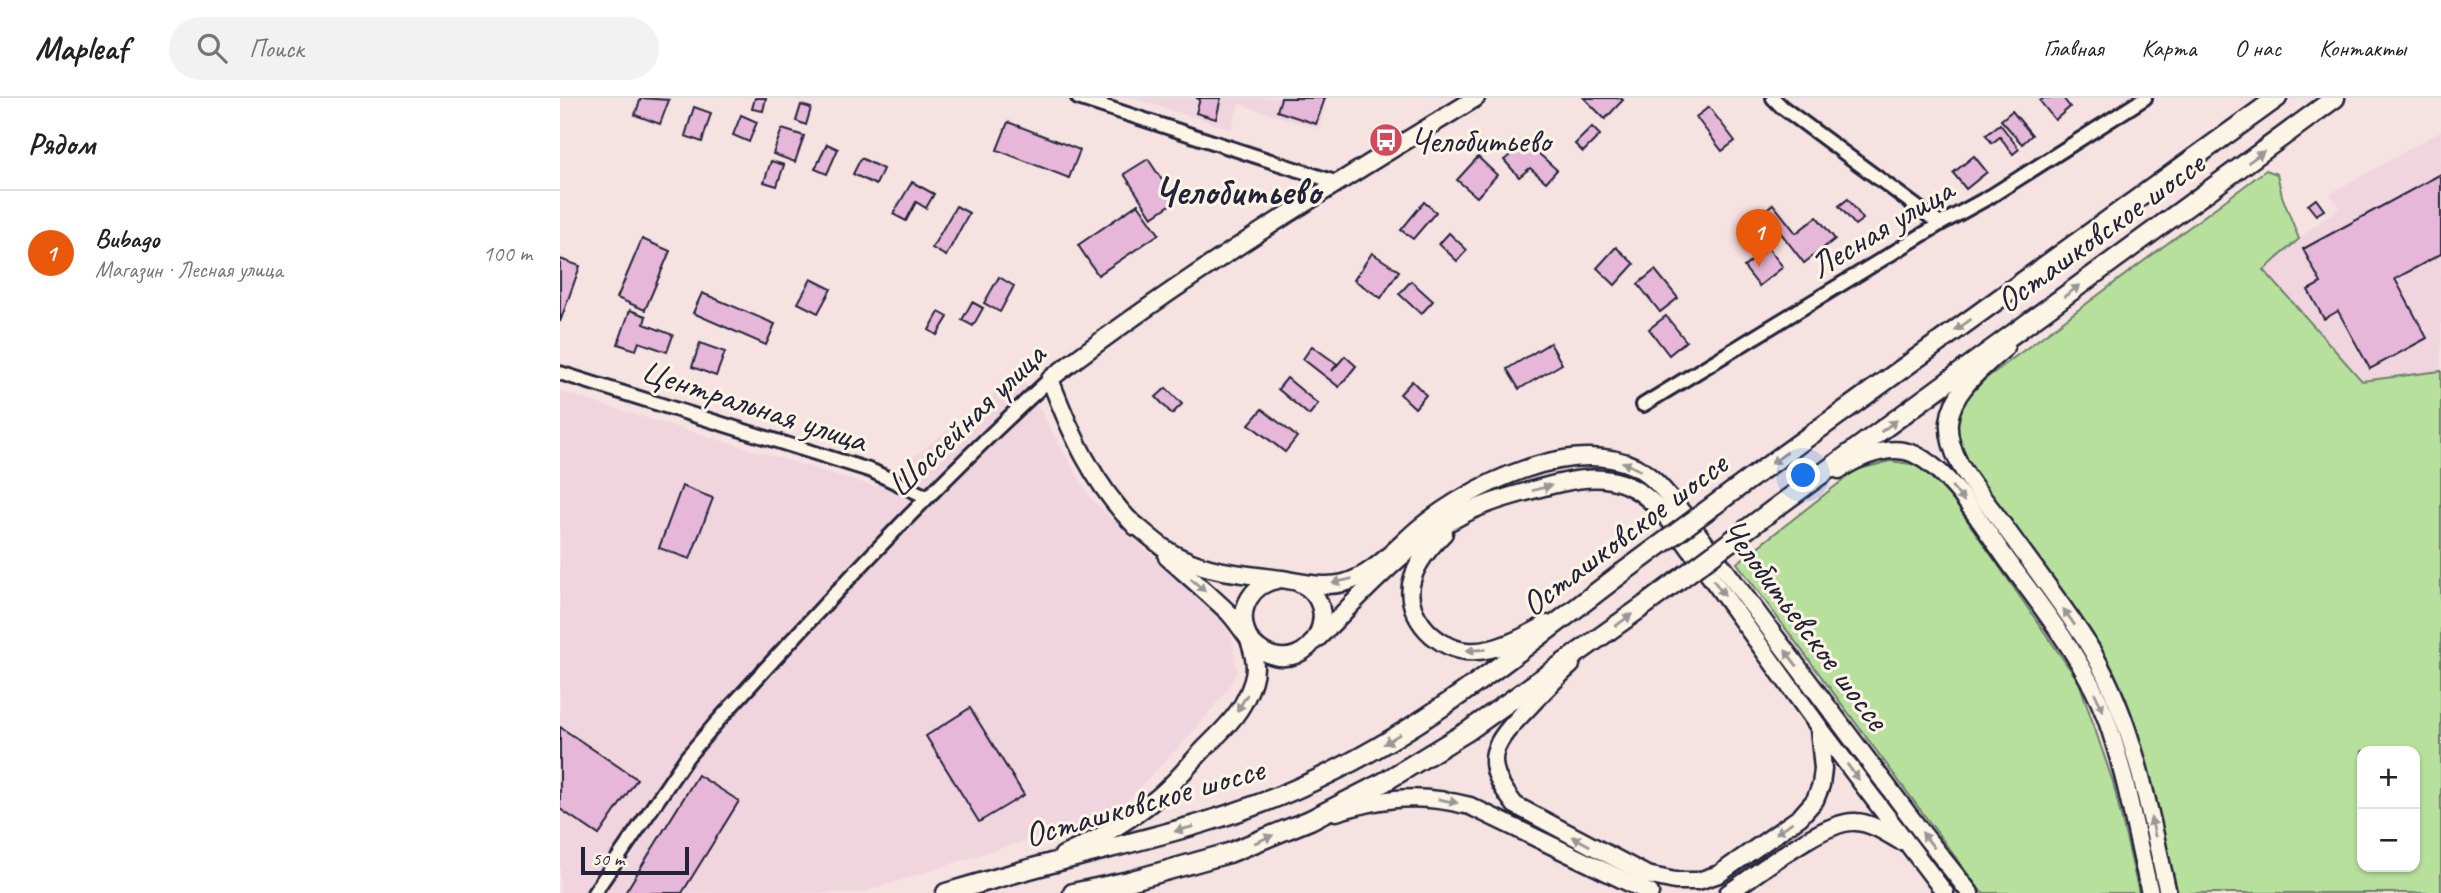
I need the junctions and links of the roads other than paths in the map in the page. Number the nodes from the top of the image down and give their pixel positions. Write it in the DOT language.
graph roads {
  1 [pos="1078,98"];
  2 [pos="1476,98"];
  3 [pos="1773,98"];
  4 [pos="2145,98"];
  5 [pos="2277,98"];
  6 [pos="2335,98"];
  7 [pos="1338,183"];
  8 [pos="1940,224"];
  9 [pos="2039,316"];
  10 [pos="560,373"];
  11 [pos="1050,379"];
  12 [pos="1643,405"];
  13 [pos="928,497"];
  14 [pos="1500,499"];
  15 [pos="1774,509"];
  16 [pos="1131,521"];
  17 [pos="1288,580"];
  18 [pos="1582,604"];
  19 [pos="1600,638"];
  20 [pos="1249,639"];
  21 [pos="1308,648"];
  22 [pos="1819,727"];
  23 [pos="1310,820"];
  24 [pos="1909,847"];
  25 [pos="1035,867"];
  26 [pos="1129,881"];
  27 [pos="594,893"];
  28 [pos="946,893"];
  29 [pos="1073,893"];
  30 [pos="1100,893"];
  31 [pos="1650,893"];
  32 [pos="1728,893"];
  33 [pos="1945,893"];
  34 [pos="1970,893"];
  35 [pos="2150,893"];
  36 [pos="2168,893"];
  1 -- 7 [label="street"];
  2 -- 7 [label="street, Шоссейная улица"];
  3 -- 8 [label="street"];
  4 -- 8 [label="street, Лесная улица"];
  5 -- 18 [label="main road, Осташковское шоссе, one-way, bridge"];
  9 -- 6 [label="main road, Осташковское шоссе, one-way"];
  7 -- 11 [label="street, Шоссейная улица"];
  8 -- 12 [label="street, Лесная улица"];
  15 -- 9 [label="main road, Осташковское шоссе, one-way"];
  36 -- 9 [label="street, one-way"];
  10 -- 13 [label="street, Центральная улица"];
  11 -- 13 [label="street, Шоссейная улица"];
  11 -- 16 [label="street, Челобитьевское шоссе"];
  13 -- 27 [label="street, Шоссейная улица"];
  18 -- 14 [label="street, one-way"];
  14 -- 21 [label="street, Челобитьевское шоссе"];
  14 -- 22 [label="street, Челобитьевское шоссе, one-way"];
  19 -- 15 [label="main road, Осташковское шоссе, one-way, bridge"];
  15 -- 35 [label="street, one-way"];
  16 -- 17 [label="street, Челобитьевское шоссе"];
  16 -- 20 [label="street, Челобитьевское шоссе, one-way"];
  17 -- 20 [label="street"];
  17 -- 21 [label="street"];
  34 -- 17 [label="street, Челобитьевское шоссе, one-way"];
  18 -- 25 [label="main road, Осташковское шоссе, one-way"];
  22 -- 19 [label="street, one-way"];
  19 -- 23 [label="main road, Осташковское шоссе"];
  20 -- 21 [label="street, Челобитьевское шоссе"];
  20 -- 25 [label="street, one-way"];
  22 -- 24 [label="street, Челобитьевское шоссе, one-way"];
  26 -- 23 [label="main road, Осташковское шоссе, one-way"];
  23 -- 31 [label="street, one-way"];
  24 -- 32 [label="street"];
  24 -- 33 [label="street, Челобитьевское шоссе"];
  25 -- 28 [label="main road, Осташковское шоссе"];
  26 -- 29 [label="main road, Осташковское шоссе"];
  26 -- 30 [label="main road"];
}
